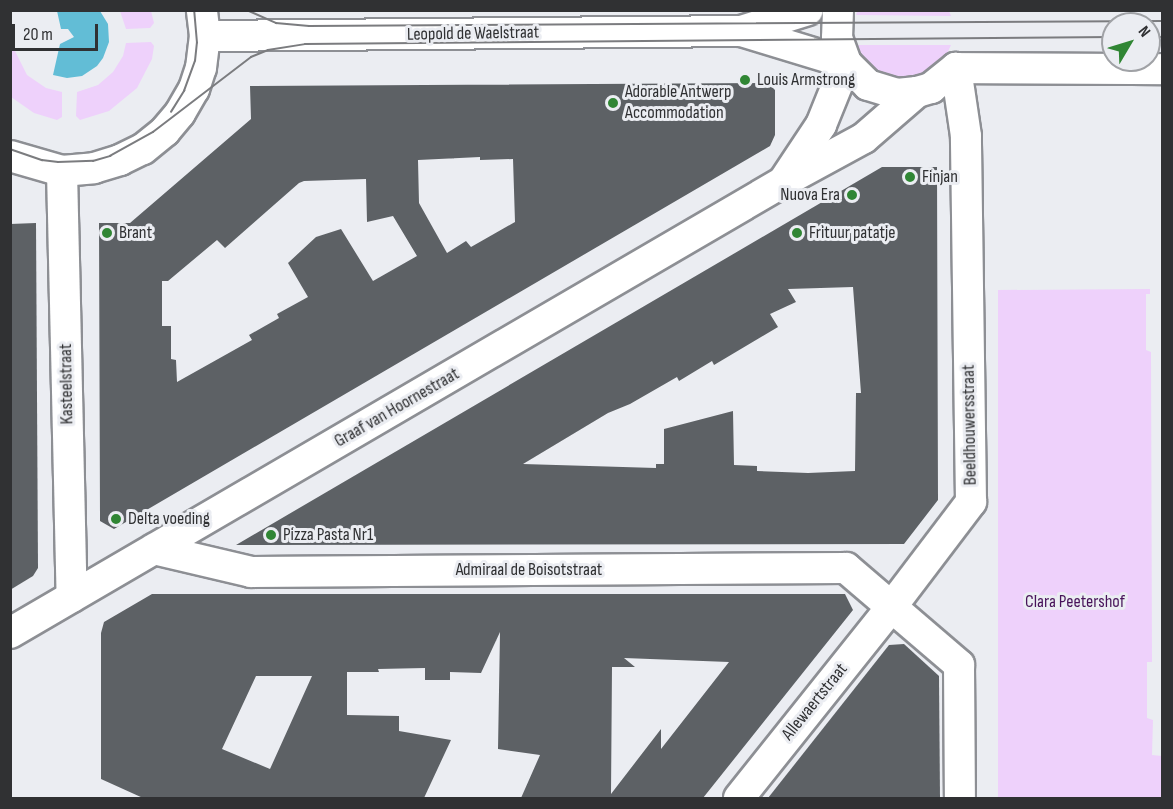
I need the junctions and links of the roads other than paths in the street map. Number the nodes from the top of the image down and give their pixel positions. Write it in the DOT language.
graph roads {
  1 [pos="808,10"];
  2 [pos="838,10"];
  3 [pos="204,23"];
  4 [pos="741,31"];
  5 [pos="846,63"];
  6 [pos="956,68"];
  7 [pos="1162,69"];
  8 [pos="918,92"];
  9 [pos="10,156"];
  10 [pos="62,171"];
  11 [pos="783,182"];
  12 [pos="154,549"];
  13 [pos="72,597"];
  14 [pos="892,606"];
  15 [pos="10,633"];
  16 [pos="739,798"];
  17 [pos="960,798"];
  1 -- 4 [label="street, Leopold de Waelstraat"];
  2 -- 5 [label="street"];
  3 -- 4 [label="street, Leopold de Waelstraat"];
  3 -- 10 [label="street"];
  4 -- 5 [label="street, Leopold de Waelstraat"];
  5 -- 8 [label="street"];
  5 -- 11 [label="street, Graaf van Hoornestraat"];
  6 -- 7 [label="street"];
  6 -- 8 [label="street"];
  6 -- 14 [label="street, Beeldhouwersstraat"];
  8 -- 11 [label="street, Graaf van Hoornestraat"];
  9 -- 10 [label="street"];
  10 -- 13 [label="street, Kasteelstraat"];
  11 -- 12 [label="street, Graaf van Hoornestraat"];
  12 -- 13 [label="street, Graaf van Hoornestraat"];
  12 -- 14 [label="street, Admiraal de Boisotstraat"];
  13 -- 15 [label="street, Graaf van Hoornestraat"];
  14 -- 16 [label="street, Allewaertstraat"];
  14 -- 17 [label="street"];
}
